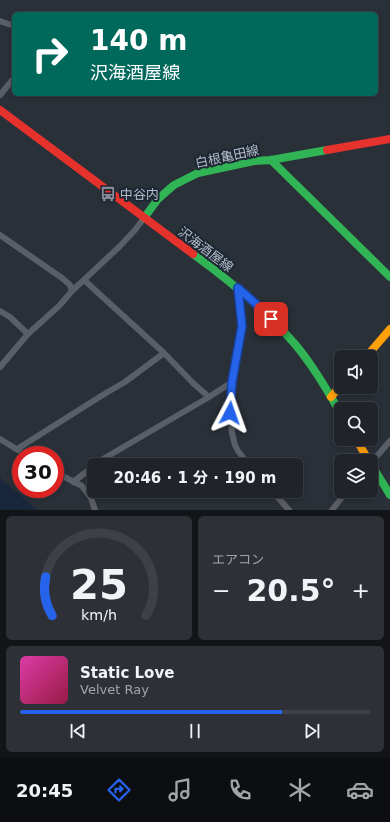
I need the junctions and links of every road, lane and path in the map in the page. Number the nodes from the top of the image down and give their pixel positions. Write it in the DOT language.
graph roads {
  1 [pos="0,21"];
  2 [pos="12,25"];
  3 [pos="12,80"];
  4 [pos="0,95"];
  5 [pos="0,110"];
  6 [pos="390,139"];
  7 [pos="224,157"];
  8 [pos="271,160"];
  9 [pos="219,168"];
  10 [pos="144,218"];
  11 [pos="0,235"];
  12 [pos="390,277"];
  13 [pos="84,280"];
  14 [pos="238,288"];
  15 [pos="72,291"];
  16 [pos="0,311"];
  17 [pos="390,329"];
  18 [pos="28,334"];
  19 [pos="372,350"];
  20 [pos="164,353"];
  21 [pos="0,367"];
  22 [pos="232,382"];
  23 [pos="334,393"];
  24 [pos="209,397"];
  25 [pos="331,397"];
  26 [pos="334,402"];
  27 [pos="0,439"];
  28 [pos="390,441"];
  29 [pos="12,446"];
  30 [pos="22,446"];
  31 [pos="378,454"];
  32 [pos="105,458"];
  33 [pos="244,458"];
  34 [pos="87,472"];
  35 [pos="378,475"];
  36 [pos="64,477"];
  37 [pos="73,482"];
  38 [pos="390,495"];
  39 [pos="278,498"];
  40 [pos="342,498"];
  41 [pos="95,510"];
  42 [pos="289,510"];
  43 [pos="332,510"];
  1 -- 2 [label="street"];
  3 -- 4 [label="street"];
  5 -- 10 [label="main road"];
  6 -- 8 [label="main road, 白根亀田線"];
  7 -- 9 [label="street"];
  8 -- 9 [label="main road, 白根亀田線"];
  8 -- 12 [label="main road"];
  9 -- 10 [label="main road, 白根亀田線"];
  10 -- 13 [label="street"];
  10 -- 14 [label="main road, 沢海酒屋線"];
  11 -- 15 [label="street"];
  13 -- 15 [label="street"];
  13 -- 20 [label="street"];
  14 -- 22 [label="street"];
  14 -- 25 [label="main road, 沢海酒屋線"];
  15 -- 18 [label="street"];
  16 -- 18 [label="street"];
  17 -- 19 [label="main road"];
  18 -- 21 [label="street"];
  20 -- 24 [label="street"];
  20 -- 30 [label="street"];
  22 -- 24 [label="street"];
  22 -- 33 [label="street"];
  23 -- 25 [label="main road"];
  24 -- 32 [label="street"];
  25 -- 26 [label="main road, 沢海酒屋線"];
  27 -- 29 [label="street"];
  28 -- 31 [label="street"];
  34 -- 37 [label="street"];
  35 -- 38 [label="main road"];
  36 -- 37 [label="street"];
  37 -- 41 [label="street"];
  39 -- 42 [label="street"];
  40 -- 43 [label="street"];
}
